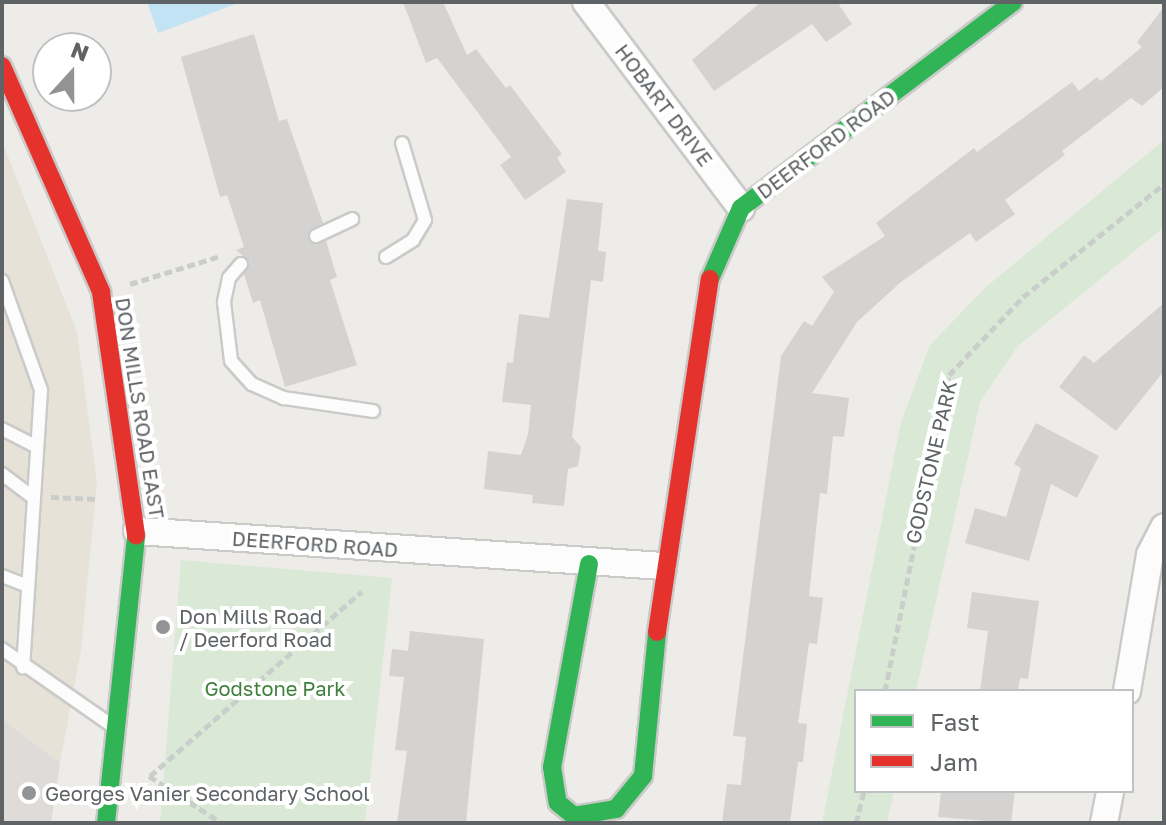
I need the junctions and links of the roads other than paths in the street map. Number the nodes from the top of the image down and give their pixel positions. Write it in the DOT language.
graph roads {
  1 [pos="586,2"];
  2 [pos="1013,2"];
  3 [pos="4,76"];
  4 [pos="402,143"];
  5 [pos="741,208"];
  6 [pos="352,219"];
  7 [pos="316,236"];
  8 [pos="386,257"];
  9 [pos="241,264"];
  10 [pos="2,281"];
  11 [pos="373,411"];
  12 [pos="2,429"];
  13 [pos="34,445"];
  14 [pos="2,474"];
  15 [pos="32,497"];
  16 [pos="1164,527"];
  17 [pos="137,531"];
  18 [pos="589,564"];
  19 [pos="663,566"];
  20 [pos="2,576"];
  21 [pos="28,586"];
  22 [pos="2,649"];
  23 [pos="23,667"];
  24 [pos="1127,689"];
  25 [pos="115,727"];
  26 [pos="1110,793"];
  27 [pos="106,823"];
  28 [pos="1104,823"];
  1 -- 5 [label="street, HOBART DRIVE"];
  2 -- 5 [label="street, DEERFORD ROAD"];
  3 -- 17 [label="street, DON MILLS ROAD EAST"];
  4 -- 8 [label="lane"];
  5 -- 19 [label="street, DEERFORD ROAD"];
  6 -- 7 [label="lane"];
  9 -- 11 [label="lane"];
  10 -- 13 [label="lane"];
  12 -- 13 [label="lane"];
  13 -- 15 [label="lane"];
  14 -- 15 [label="lane"];
  15 -- 21 [label="lane"];
  16 -- 24 [label="street"];
  17 -- 18 [label="street, DEERFORD ROAD"];
  17 -- 25 [label="street, DON MILLS ROAD EAST"];
  18 -- 19 [label="street, DEERFORD ROAD"];
  18 -- 19 [label="street, DEERFORD ROAD"];
  20 -- 21 [label="lane"];
  21 -- 23 [label="lane"];
  22 -- 23 [label="lane"];
  23 -- 25 [label="lane"];
  25 -- 27 [label="street, DON MILLS ROAD EAST"];
  26 -- 28 [label="street"];
}
